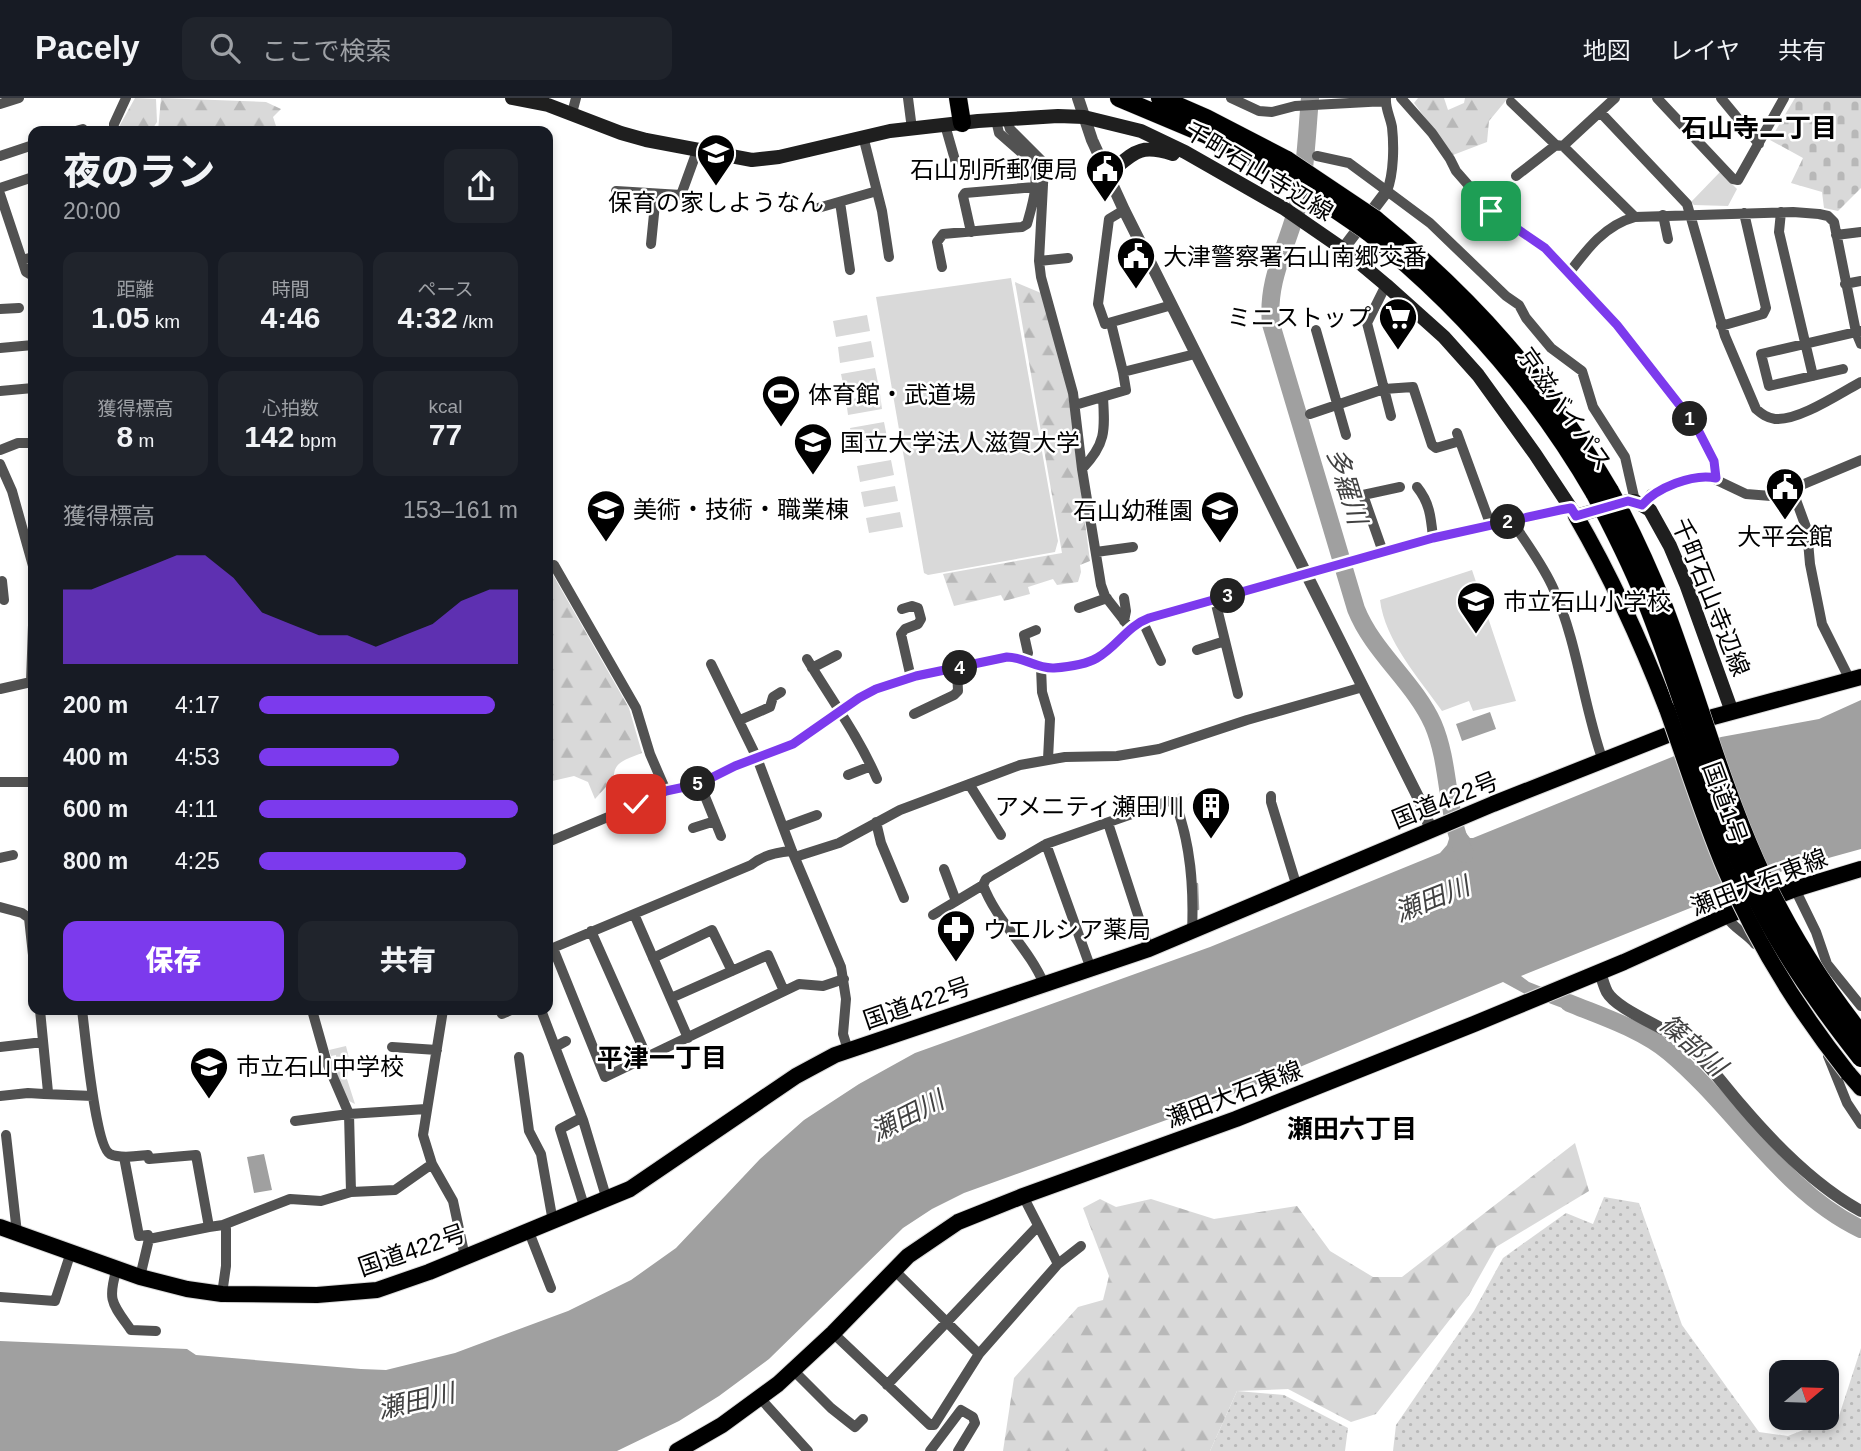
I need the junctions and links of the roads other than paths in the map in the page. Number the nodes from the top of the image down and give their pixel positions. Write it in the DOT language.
graph roads {
  1 [pos="126,98"];
  2 [pos="576,98"];
  3 [pos="908,98"];
  4 [pos="958,98"];
  5 [pos="1078,98"];
  6 [pos="1119,98"];
  7 [pos="1160,98"];
  8 [pos="1231,98"];
  9 [pos="1258,98"];
  10 [pos="1401,98"];
  11 [pos="1615,98"];
  12 [pos="1657,98"];
  13 [pos="1721,98"];
  14 [pos="1784,98"];
  15 [pos="522,99"];
  16 [pos="1386,99"];
  17 [pos="1511,102"];
  18 [pos="1259,111"];
  19 [pos="1600,112"];
  20 [pos="572,113"];
  21 [pos="1084,117"];
  22 [pos="1001,120"];
  23 [pos="954,124"];
  24 [pos="114,126"];
  25 [pos="912,129"];
  26 [pos="863,136"];
  27 [pos="1759,144"];
  28 [pos="1559,145"];
  29 [pos="28,147"];
  30 [pos="697,150"];
  31 [pos="0,156"];
  32 [pos="1317,156"];
  33 [pos="955,160"];
  34 [pos="1208,165"];
  35 [pos="1286,168"];
  36 [pos="1108,174"];
  37 [pos="1516,176"];
  38 [pos="28,179"];
  39 [pos="1035,187"];
  40 [pos="0,188"];
  41 [pos="616,191"];
  42 [pos="877,191"];
  43 [pos="1387,191"];
  44 [pos="0,194"];
  45 [pos="656,194"];
  46 [pos="840,202"];
  47 [pos="818,208"];
  48 [pos="1124,210"];
  49 [pos="1781,212"];
  50 [pos="1744,213"];
  51 [pos="1689,214"];
  52 [pos="1663,215"];
  53 [pos="1635,216"];
  54 [pos="971,232"];
  55 [pos="1861,232"];
  56 [pos="1836,235"];
  57 [pos="1668,239"];
  58 [pos="651,244"];
  59 [pos="1343,249"];
  60 [pos="889,257"];
  61 [pos="28,258"];
  62 [pos="1068,258"];
  63 [pos="22,260"];
  64 [pos="1039,261"];
  65 [pos="942,267"];
  66 [pos="850,270"];
  67 [pos="28,273"];
  68 [pos="1569,273"];
  69 [pos="1861,281"];
  70 [pos="1387,285"];
  71 [pos="1846,285"];
  72 [pos="1172,305"];
  73 [pos="19,308"];
  74 [pos="0,310"];
  75 [pos="1111,323"];
  76 [pos="1721,326"];
  77 [pos="1316,330"];
  78 [pos="1858,331"];
  79 [pos="1805,344"];
  80 [pos="1861,344"];
  81 [pos="28,345"];
  82 [pos="0,348"];
  83 [pos="1195,354"];
  84 [pos="1843,369"];
  85 [pos="1123,372"];
  86 [pos="1813,376"];
  87 [pos="1861,382"];
  88 [pos="28,388"];
  89 [pos="1384,389"];
  90 [pos="0,391"];
  91 [pos="1102,397"];
  92 [pos="1075,405"];
  93 [pos="1337,405"];
  94 [pos="1310,414"];
  95 [pos="1391,416"];
  96 [pos="1346,435"];
  97 [pos="28,443"];
  98 [pos="0,450"];
  99 [pos="1861,460"];
  100 [pos="0,464"];
  101 [pos="1082,469"];
  102 [pos="1716,478"];
  103 [pos="1400,487"];
  104 [pos="1417,487"];
  105 [pos="1792,489"];
  106 [pos="1602,492"];
  107 [pos="1638,503"];
  108 [pos="1573,512"];
  109 [pos="1512,521"];
  110 [pos="1490,526"];
  111 [pos="1433,538"];
  112 [pos="28,539"];
  113 [pos="1133,547"];
  114 [pos="1096,552"];
  115 [pos="1383,552"];
  116 [pos="553,565"];
  117 [pos="1306,573"];
  118 [pos="0,582"];
  119 [pos="1107,598"];
  120 [pos="1124,598"];
  121 [pos="4,600"];
  122 [pos="1215,600"];
  123 [pos="1079,608"];
  124 [pos="902,609"];
  125 [pos="1142,620"];
  126 [pos="1127,624"];
  127 [pos="1035,630"];
  128 [pos="1225,641"];
  129 [pos="1197,650"];
  130 [pos="837,655"];
  131 [pos="1025,660"];
  132 [pos="1161,661"];
  133 [pos="711,664"];
  134 [pos="1041,667"];
  135 [pos="957,668"];
  136 [pos="911,678"];
  137 [pos="1855,678"];
  138 [pos="28,682"];
  139 [pos="1363,687"];
  140 [pos="0,689"];
  141 [pos="781,692"];
  142 [pos="1238,694"];
  143 [pos="839,712"];
  144 [pos="1732,712"];
  145 [pos="914,714"];
  146 [pos="740,719"];
  147 [pos="757,758"];
  148 [pos="1048,759"];
  149 [pos="1603,761"];
  150 [pos="871,766"];
  151 [pos="848,775"];
  152 [pos="877,779"];
  153 [pos="0,782"];
  154 [pos="28,782"];
  155 [pos="699,784"];
  156 [pos="969,784"];
  157 [pos="666,791"];
  158 [pos="1271,796"];
  159 [pos="817,815"];
  160 [pos="715,821"];
  161 [pos="876,822"];
  162 [pos="1108,823"];
  163 [pos="784,827"];
  164 [pos="1438,827"];
  165 [pos="693,828"];
  166 [pos="1001,835"];
  167 [pos="721,836"];
  168 [pos="553,840"];
  169 [pos="1046,844"];
  170 [pos="793,854"];
  171 [pos="13,855"];
  172 [pos="0,858"];
  173 [pos="944,869"];
  174 [pos="1861,869"];
  175 [pos="983,885"];
  176 [pos="1297,887"];
  177 [pos="1795,889"];
  178 [pos="904,898"];
  179 [pos="957,901"];
  180 [pos="0,906"];
  181 [pos="634,914"];
  182 [pos="933,915"];
  183 [pos="1726,916"];
  184 [pos="28,917"];
  185 [pos="591,931"];
  186 [pos="1192,932"];
  187 [pos="553,948"];
  188 [pos="1149,949"];
  189 [pos="553,956"];
  190 [pos="653,958"];
  191 [pos="1091,969"];
  192 [pos="732,971"];
  193 [pos="1600,972"];
  194 [pos="845,979"];
  195 [pos="1044,984"];
  196 [pos="784,991"];
  197 [pos="671,998"];
  198 [pos="1861,1006"];
  199 [pos="1861,1014"];
  200 [pos="40,1015"];
  201 [pos="83,1015"];
  202 [pos="313,1015"];
  203 [pos="442,1015"];
  204 [pos="543,1015"];
  205 [pos="1861,1034"];
  206 [pos="688,1038"];
  207 [pos="566,1041"];
  208 [pos="43,1042"];
  209 [pos="0,1047"];
  210 [pos="392,1047"];
  211 [pos="555,1047"];
  212 [pos="1823,1048"];
  213 [pos="437,1049"];
  214 [pos="848,1050"];
  215 [pos="519,1057"];
  216 [pos="647,1057"];
  217 [pos="1861,1058"];
  218 [pos="1861,1088"];
  219 [pos="44,1094"];
  220 [pos="0,1096"];
  221 [pos="93,1096"];
  222 [pos="426,1109"];
  223 [pos="349,1114"];
  224 [pos="581,1118"];
  225 [pos="295,1121"];
  226 [pos="1861,1124"];
  227 [pos="6,1135"];
  228 [pos="124,1157"];
  229 [pos="432,1164"];
  230 [pos="351,1192"];
  231 [pos="1023,1196"];
  232 [pos="607,1200"];
  233 [pos="585,1209"];
  234 [pos="1861,1211"];
  235 [pos="553,1222"];
  236 [pos="223,1225"];
  237 [pos="0,1227"];
  238 [pos="209,1227"];
  239 [pos="1037,1227"];
  240 [pos="529,1232"];
  241 [pos="17,1233"];
  242 [pos="149,1239"];
  243 [pos="1081,1246"];
  244 [pos="71,1252"];
  245 [pos="466,1257"];
  246 [pos="1058,1264"];
  247 [pos="117,1268"];
  248 [pos="894,1270"];
  249 [pos="140,1277"];
  250 [pos="551,1288"];
  251 [pos="222,1294"];
  252 [pos="0,1297"];
  253 [pos="947,1322"];
  254 [pos="156,1331"];
  255 [pos="833,1333"];
  256 [pos="979,1354"];
  257 [pos="793,1371"];
  258 [pos="887,1385"];
  259 [pos="760,1398"];
  260 [pos="863,1419"];
  261 [pos="677,1451"];
  262 [pos="808,1451"];
  263 [pos="930,1451"];
  264 [pos="958,1451"];
  1 -- 24 [label="street"];
  2 -- 20 [label="street"];
  3 -- 25 [label="street"];
  4 -- 23 [label="highway"];
  5 -- 21 [label="street"];
  6 -- 35 [label="highway, 京滋バイパス"];
  7 -- 35 [label="highway, 京滋バイパス"];
  8 -- 18 [label="street"];
  9 -- 18 [label="street"];
  10 -- 68 [label="street"];
  11 -- 19 [label="street"];
  12 -- 27 [label="street"];
  13 -- 27 [label="street"];
  14 -- 27 [label="street"];
  15 -- 20 [label="main road, 千町石山寺辺線"];
  16 -- 18 [label="street"];
  16 -- 43 [label="street"];
  17 -- 28 [label="street"];
  19 -- 28 [label="street"];
  19 -- 51 [label="street"];
  20 -- 30 [label="main road, 千町石山寺辺線"];
  21 -- 22 [label="main road, 千町石山寺辺線"];
  21 -- 34 [label="main road, 千町石山寺辺線"];
  21 -- 36 [label="street"];
  22 -- 23 [label="main road, 千町石山寺辺線"];
  22 -- 39 [label="street"];
  22 -- 64 [label="street"];
  23 -- 25 [label="main road, 千町石山寺辺線"];
  23 -- 33 [label="street"];
  25 -- 26 [label="main road, 千町石山寺辺線"];
  26 -- 30 [label="main road, 千町石山寺辺線"];
  26 -- 42 [label="street"];
  28 -- 37 [label="street"];
  28 -- 53 [label="street"];
  29 -- 31 [label="street"];
  30 -- 45 [label="street"];
  32 -- 43 [label="street"];
  34 -- 36 [label="main road"];
  34 -- 59 [label="main road, 千町石山寺辺線"];
  35 -- 106 [label="highway, 京滋バイパス, bridge"];
  36 -- 48 [label="street"];
  38 -- 40 [label="street"];
  39 -- 54 [label="street"];
  39 -- 54 [label="street"];
  41 -- 45 [label="street"];
  42 -- 46 [label="street"];
  42 -- 60 [label="street"];
  43 -- 59 [label="street"];
  43 -- 107 [label="street"];
  44 -- 63 [label="street"];
  45 -- 58 [label="street"];
  46 -- 47 [label="street"];
  46 -- 66 [label="street"];
  48 -- 72 [label="street"];
  48 -- 75 [label="street"];
  49 -- 50 [label="street"];
  49 -- 56 [label="street"];
  49 -- 79 [label="street"];
  50 -- 51 [label="street"];
  50 -- 76 [label="street"];
  51 -- 52 [label="street"];
  51 -- 76 [label="street"];
  52 -- 53 [label="street"];
  52 -- 57 [label="street"];
  53 -- 68 [label="street"];
  54 -- 65 [label="street"];
  55 -- 56 [label="street"];
  56 -- 71 [label="street"];
  59 -- 70 [label="main road, 千町石山寺辺線"];
  61 -- 63 [label="street"];
  62 -- 64 [label="street"];
  63 -- 67 [label="street"];
  64 -- 92 [label="street"];
  68 -- 102 [label="street"];
  69 -- 71 [label="street"];
  70 -- 89 [label="street"];
  70 -- 108 [label="main road, 千町石山寺辺線"];
  71 -- 78 [label="street"];
  72 -- 75 [label="street"];
  72 -- 83 [label="street"];
  73 -- 74 [label="street"];
  75 -- 85 [label="street"];
  76 -- 87 [label="street"];
  77 -- 93 [label="street"];
  78 -- 79 [label="street"];
  78 -- 80 [label="street"];
  79 -- 86 [label="street"];
  79 -- 86 [label="street"];
  81 -- 82 [label="street"];
  83 -- 85 [label="street"];
  83 -- 117 [label="street"];
  84 -- 86 [label="street"];
  85 -- 91 [label="street"];
  88 -- 90 [label="street"];
  89 -- 93 [label="street"];
  89 -- 95 [label="street"];
  89 -- 110 [label="street"];
  91 -- 92 [label="street"];
  91 -- 101 [label="street"];
  92 -- 101 [label="street"];
  93 -- 94 [label="street"];
  93 -- 96 [label="street"];
  97 -- 98 [label="street"];
  99 -- 105 [label="street"];
  100 -- 112 [label="street"];
  101 -- 114 [label="street"];
  102 -- 105 [label="street"];
  102 -- 107 [label="street"];
  103 -- 115 [label="street"];
  104 -- 111 [label="street"];
  105 -- 137 [label="street"];
  106 -- 205 [label="highway, 京滋バイパス, bridge"];
  106 -- 217 [label="highway, 京滋バイパス, bridge"];
  107 -- 108 [label="main road"];
  107 -- 144 [label="main road, 千町石山寺辺線"];
  108 -- 109 [label="street"];
  108 -- 218 [label="main road, 国道1号, bridge"];
  109 -- 110 [label="street"];
  109 -- 149 [label="street"];
  110 -- 111 [label="street"];
  111 -- 115 [label="street"];
  113 -- 114 [label="street"];
  114 -- 119 [label="street"];
  115 -- 117 [label="street"];
  116 -- 157 [label="street"];
  117 -- 122 [label="street"];
  117 -- 139 [label="street"];
  118 -- 121 [label="street"];
  119 -- 123 [label="street"];
  119 -- 126 [label="street"];
  120 -- 126 [label="street"];
  122 -- 125 [label="street"];
  122 -- 128 [label="street"];
  124 -- 136 [label="street"];
  125 -- 126 [label="street"];
  125 -- 132 [label="street"];
  126 -- 134 [label="street"];
  127 -- 131 [label="street"];
  128 -- 129 [label="street"];
  128 -- 142 [label="street"];
  130 -- 143 [label="street"];
  131 -- 134 [label="street"];
  131 -- 135 [label="street"];
  133 -- 146 [label="street"];
  134 -- 148 [label="street"];
  135 -- 136 [label="street"];
  135 -- 145 [label="street"];
  136 -- 143 [label="street"];
  137 -- 144 [label="main road, 国道422号"];
  138 -- 140 [label="street"];
  139 -- 148 [label="street"];
  139 -- 164 [label="street"];
  141 -- 146 [label="street"];
  143 -- 147 [label="street"];
  143 -- 150 [label="street"];
  144 -- 149 [label="main road, 国道422号"];
  146 -- 147 [label="street"];
  147 -- 155 [label="street"];
  147 -- 163 [label="street"];
  148 -- 156 [label="street"];
  149 -- 164 [label="main road, 国道422号"];
  150 -- 151 [label="street"];
  150 -- 152 [label="street"];
  153 -- 154 [label="street"];
  155 -- 157 [label="street"];
  155 -- 160 [label="street"];
  156 -- 161 [label="street"];
  156 -- 166 [label="street"];
  157 -- 168 [label="street"];
  158 -- 176 [label="street"];
  159 -- 163 [label="street"];
  160 -- 165 [label="street"];
  160 -- 167 [label="street"];
  161 -- 170 [label="street"];
  161 -- 178 [label="street"];
  162 -- 169 [label="street"];
  162 -- 186 [label="street"];
  162 -- 188 [label="street"];
  163 -- 170 [label="street"];
  164 -- 176 [label="main road, 国道422号"];
  169 -- 175 [label="street"];
  169 -- 191 [label="street"];
  170 -- 181 [label="street"];
  170 -- 194 [label="street"];
  171 -- 172 [label="street"];
  173 -- 179 [label="street"];
  174 -- 177 [label="main road, 瀬田大石東線"];
  175 -- 179 [label="street"];
  175 -- 195 [label="street"];
  176 -- 186 [label="main road, 国道422号"];
  177 -- 183 [label="main road, 瀬田大石東線"];
  177 -- 198 [label="street"];
  179 -- 182 [label="street"];
  180 -- 184 [label="street"];
  181 -- 185 [label="street"];
  181 -- 190 [label="street"];
  183 -- 193 [label="main road, 瀬田大石東線"];
  183 -- 212 [label="street"];
  185 -- 187 [label="street"];
  185 -- 216 [label="street"];
  186 -- 188 [label="main road, 国道422号"];
  188 -- 191 [label="main road, 国道422号"];
  189 -- 216 [label="street"];
  190 -- 192 [label="street"];
  190 -- 197 [label="street"];
  191 -- 195 [label="main road, 国道422号"];
  192 -- 196 [label="street"];
  192 -- 197 [label="street"];
  193 -- 231 [label="main road, 瀬田大石東線"];
  193 -- 234 [label="street"];
  194 -- 196 [label="street"];
  194 -- 214 [label="street"];
  195 -- 214 [label="main road, 国道422号"];
  196 -- 206 [label="street"];
  197 -- 206 [label="street"];
  199 -- 212 [label="street"];
  200 -- 208 [label="street"];
  201 -- 221 [label="street"];
  202 -- 223 [label="street"];
  203 -- 213 [label="street"];
  204 -- 211 [label="street"];
  206 -- 216 [label="street"];
  207 -- 211 [label="street"];
  208 -- 209 [label="street"];
  208 -- 219 [label="street"];
  210 -- 213 [label="street"];
  211 -- 224 [label="street"];
  212 -- 226 [label="street"];
  213 -- 222 [label="street"];
  214 -- 232 [label="main road, 国道422号"];
  215 -- 235 [label="street"];
  219 -- 220 [label="street"];
  219 -- 221 [label="street"];
  221 -- 228 [label="street"];
  222 -- 223 [label="street"];
  222 -- 229 [label="street"];
  223 -- 225 [label="street"];
  223 -- 230 [label="street"];
  224 -- 232 [label="street"];
  224 -- 233 [label="street"];
  227 -- 241 [label="street"];
  228 -- 238 [label="street"];
  228 -- 242 [label="street"];
  229 -- 230 [label="street"];
  229 -- 245 [label="street"];
  230 -- 236 [label="street"];
  231 -- 239 [label="street"];
  231 -- 248 [label="main road, 瀬田大石東線"];
  232 -- 233 [label="main road, 国道422号"];
  233 -- 235 [label="main road, 国道422号"];
  235 -- 240 [label="main road, 国道422号"];
  236 -- 238 [label="street"];
  236 -- 251 [label="street"];
  237 -- 241 [label="main road, 国道422号"];
  238 -- 242 [label="street"];
  239 -- 246 [label="street"];
  239 -- 253 [label="street"];
  240 -- 245 [label="main road, 国道422号"];
  240 -- 250 [label="street"];
  241 -- 244 [label="main road, 国道422号"];
  242 -- 249 [label="street"];
  243 -- 246 [label="street"];
  244 -- 247 [label="main road, 国道422号"];
  244 -- 252 [label="street"];
  245 -- 251 [label="main road, 国道422号"];
  246 -- 256 [label="street"];
  247 -- 249 [label="main road, 国道422号"];
  247 -- 254 [label="street"];
  248 -- 253 [label="street"];
  248 -- 255 [label="main road, 瀬田大石東線"];
  249 -- 251 [label="main road, 国道422号"];
  253 -- 256 [label="street"];
  253 -- 258 [label="street"];
  255 -- 257 [label="main road, 瀬田大石東線"];
  255 -- 258 [label="street"];
  256 -- 258 [label="street"];
  257 -- 259 [label="main road, 瀬田大石東線"];
  257 -- 260 [label="street"];
  259 -- 261 [label="main road, 瀬田大石東線"];
  259 -- 262 [label="street"];
  263 -- 264 [label="street"];
}
